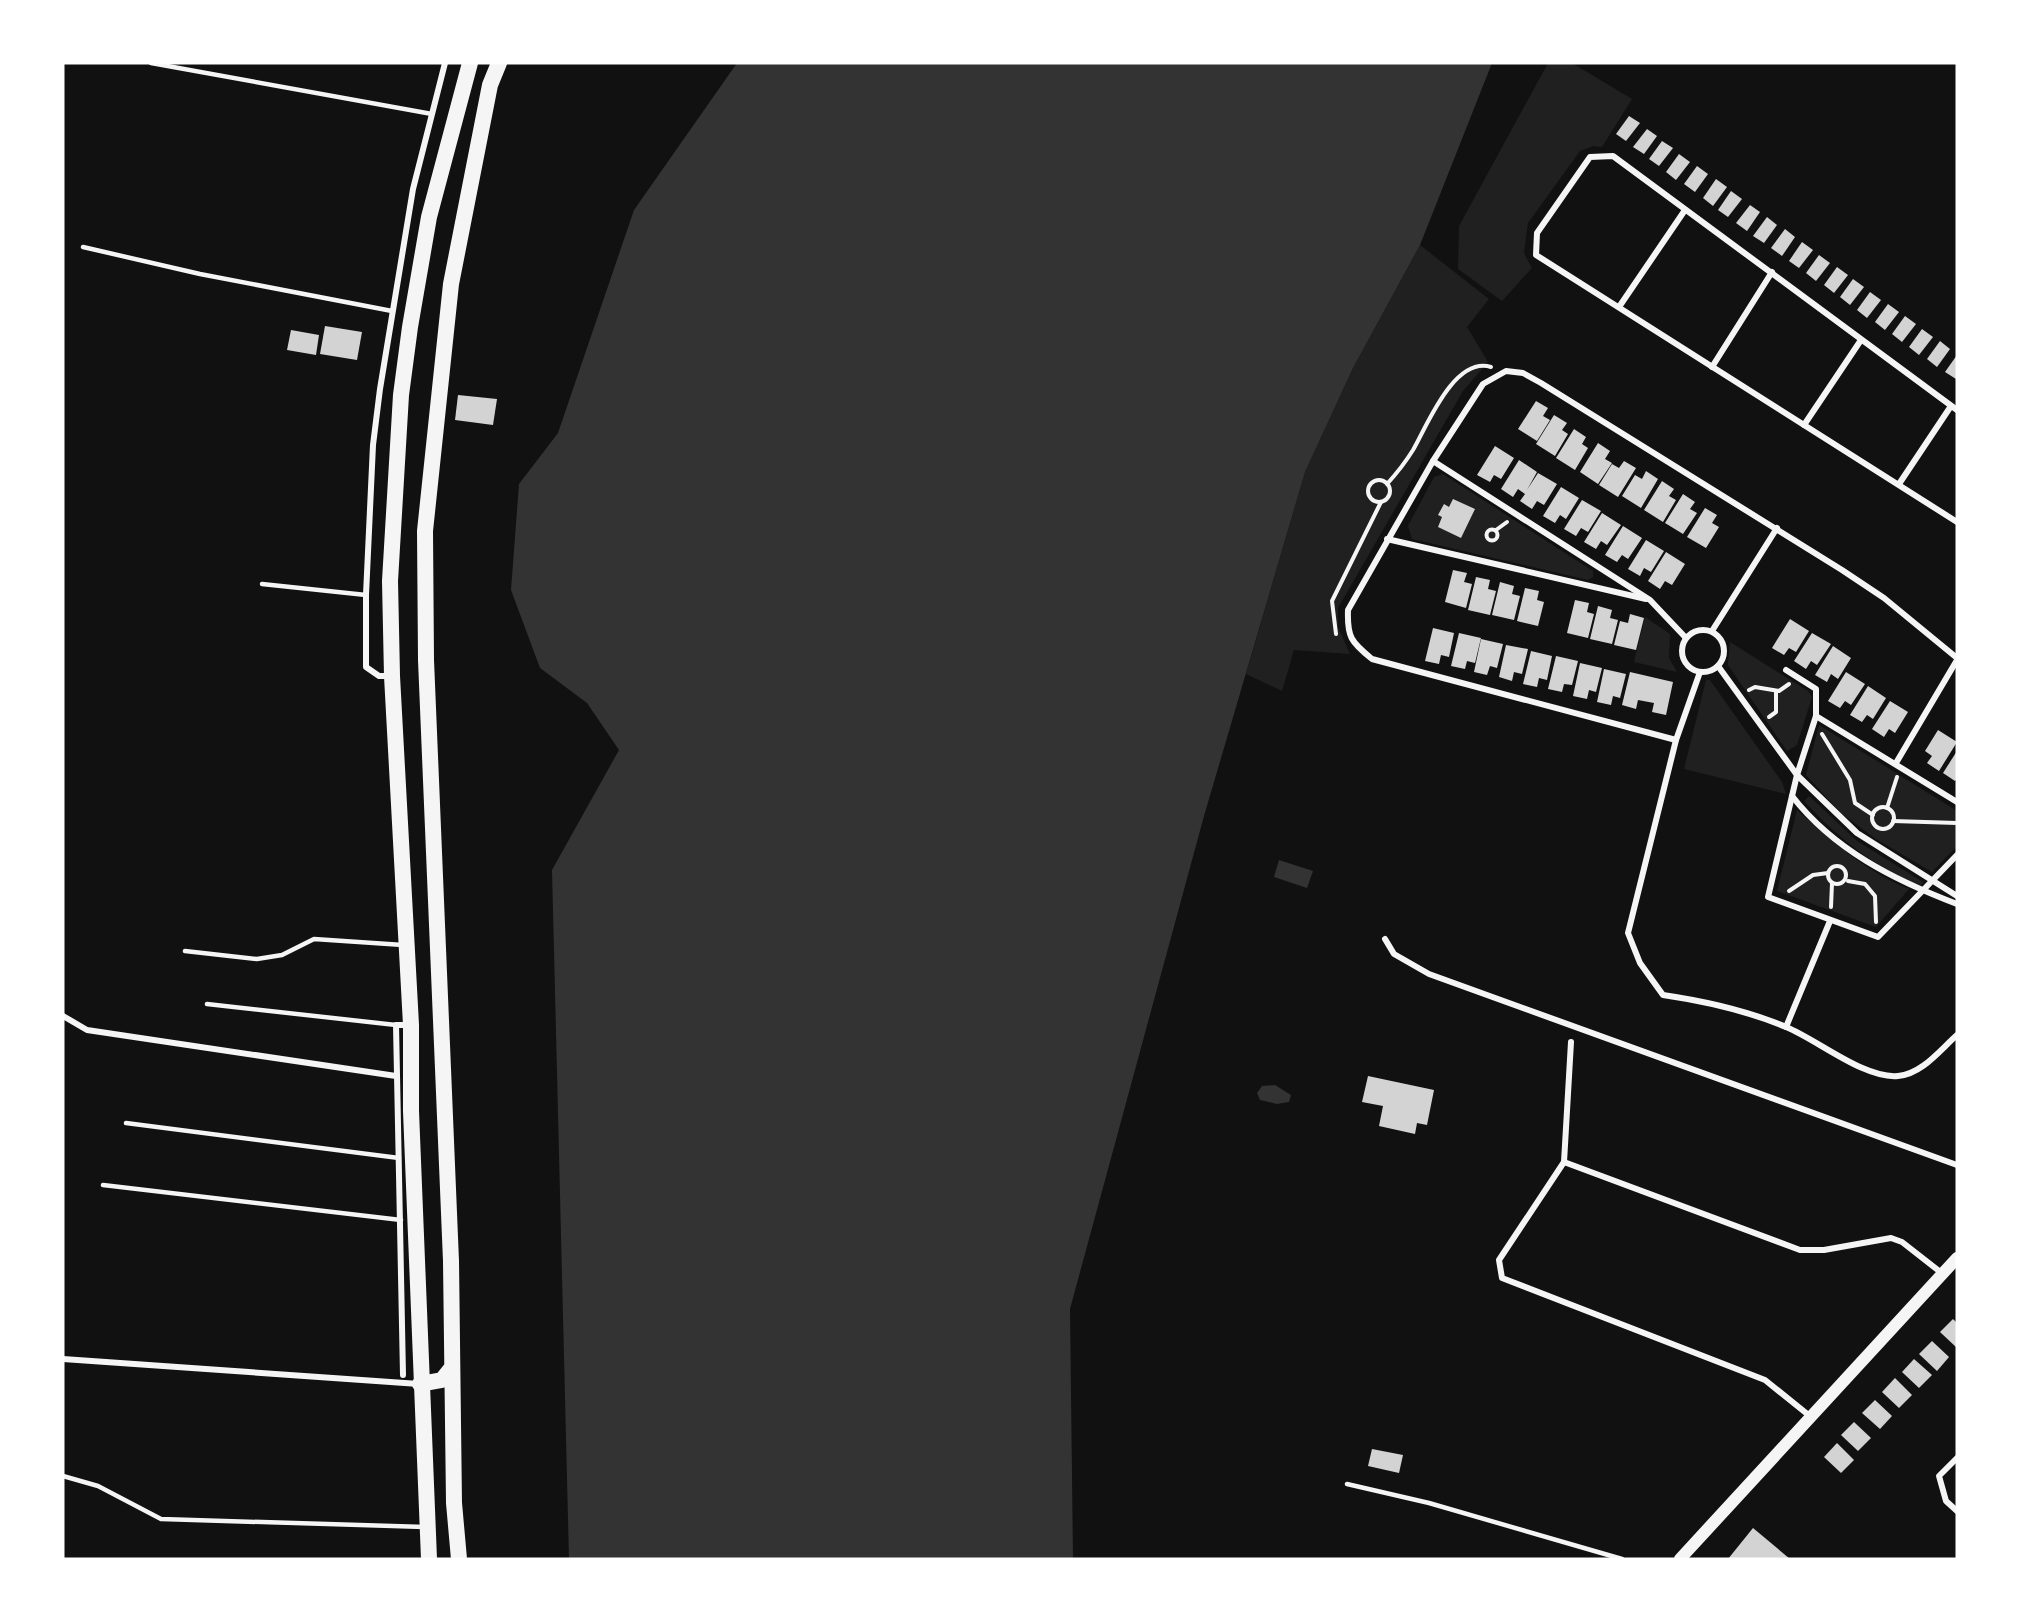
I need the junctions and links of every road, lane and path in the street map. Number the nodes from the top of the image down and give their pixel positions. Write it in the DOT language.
graph roads {
  1 [pos="151,63"];
  2 [pos="446,63"];
  3 [pos="470,63"];
  4 [pos="499,63"];
  5 [pos="432,114"];
  6 [pos="1684,210"];
  7 [pos="83,247"];
  8 [pos="1772,272"];
  9 [pos="1619,307"];
  10 [pos="392,311"];
  11 [pos="1861,340"];
  12 [pos="1712,367"];
  13 [pos="1506,371"];
  14 [pos="1954,408"];
  15 [pos="1804,425"];
  16 [pos="1433,461"];
  17 [pos="1387,484"];
  18 [pos="1899,484"];
  19 [pos="1509,522"];
  20 [pos="1957,522"];
  21 [pos="1776,528"];
  22 [pos="1496,530"];
  23 [pos="1387,539"];
  24 [pos="1491,541"];
  25 [pos="1492,548"];
  26 [pos="262,584"];
  27 [pos="366,595"];
  28 [pos="1650,600"];
  29 [pos="1712,631"];
  30 [pos="1686,638"];
  31 [pos="1957,659"];
  32 [pos="1718,666"];
  33 [pos="1786,670"];
  34 [pos="1700,672"];
  35 [pos="392,676"];
  36 [pos="1796,676"];
  37 [pos="1748,690"];
  38 [pos="1776,691"];
  39 [pos="1815,716"];
  40 [pos="1767,718"];
  41 [pos="1676,740"];
  42 [pos="1898,764"];
  43 [pos="1797,775"];
  44 [pos="1792,796"];
  45 [pos="1957,802"];
  46 [pos="1887,808"];
  47 [pos="1873,815"];
  48 [pos="1893,821"];
  49 [pos="1957,823"];
  50 [pos="1957,855"];
  51 [pos="1828,873"];
  52 [pos="1935,881"];
  53 [pos="1848,882"];
  54 [pos="1832,883"];
  55 [pos="1922,891"];
  56 [pos="1957,896"];
  57 [pos="1776,901"];
  58 [pos="1957,904"];
  59 [pos="1830,921"];
  60 [pos="1878,937"];
  61 [pos="1385,939"];
  62 [pos="405,945"];
  63 [pos="185,951"];
  64 [pos="207,1004"];
  65 [pos="63,1016"];
  66 [pos="403,1025"];
  67 [pos="1786,1027"];
  68 [pos="1957,1035"];
  69 [pos="1571,1042"];
  70 [pos="396,1076"];
  71 [pos="126,1123"];
  72 [pos="399,1158"];
  73 [pos="1564,1162"];
  74 [pos="1957,1165"];
  75 [pos="103,1185"];
  76 [pos="400,1220"];
  77 [pos="1957,1258"];
  78 [pos="1943,1274"];
  79 [pos="63,1359"];
  80 [pos="450,1370"];
  81 [pos="403,1375"];
  82 [pos="420,1384"];
  83 [pos="451,1390"];
  84 [pos="1812,1417"];
  85 [pos="1957,1458"];
  86 [pos="63,1476"];
  87 [pos="1347,1484"];
  88 [pos="1957,1511"];
  89 [pos="427,1527"];
  90 [pos="429,1559"];
  91 [pos="459,1559"];
  92 [pos="1622,1559"];
  93 [pos="1680,1559"];
  1 -- 5 [label="lane"];
  2 -- 5 [label="street"];
  3 -- 35 [label="highway"];
  4 -- 80 [label="highway"];
  5 -- 10 [label="street"];
  6 -- 8 [label="street"];
  6 -- 9 [label="street"];
  6 -- 9 [label="street"];
  7 -- 10 [label="lane"];
  8 -- 11 [label="street"];
  8 -- 12 [label="street"];
  9 -- 12 [label="street"];
  10 -- 27 [label="street"];
  11 -- 14 [label="street"];
  11 -- 15 [label="street"];
  12 -- 15 [label="street"];
  13 -- 16 [label="street"];
  13 -- 17 [label="path"];
  13 -- 21 [label="street"];
  14 -- 18 [label="street"];
  15 -- 18 [label="street"];
  16 -- 23 [label="street"];
  16 -- 28 [label="street"];
  17 -- 17 [label="path"];
  18 -- 20 [label="street"];
  19 -- 22 [label="path"];
  21 -- 29 [label="street"];
  21 -- 31 [label="street"];
  22 -- 24 [label="path"];
  22 -- 24 [label="path"];
  23 -- 28 [label="street"];
  23 -- 41 [label="street"];
  24 -- 25 [label="path"];
  26 -- 27 [label="lane"];
  27 -- 35 [label="street"];
  28 -- 30 [label="street"];
  29 -- 30 [label="street"];
  29 -- 32 [label="street"];
  30 -- 34 [label="street"];
  31 -- 42 [label="street"];
  32 -- 34 [label="street"];
  32 -- 43 [label="street"];
  33 -- 36 [label="street"];
  34 -- 41 [label="street"];
  35 -- 62 [label="highway"];
  36 -- 38 [label="path"];
  36 -- 39 [label="street"];
  37 -- 38 [label="path"];
  38 -- 40 [label="path"];
  39 -- 42 [label="street"];
  39 -- 43 [label="street"];
  39 -- 47 [label="path"];
  41 -- 67 [label="street"];
  42 -- 45 [label="street"];
  42 -- 46 [label="path"];
  43 -- 44 [label="street"];
  43 -- 52 [label="street"];
  44 -- 55 [label="street"];
  44 -- 57 [label="street"];
  46 -- 47 [label="path"];
  46 -- 48 [label="path"];
  47 -- 48 [label="path"];
  48 -- 49 [label="path"];
  50 -- 52 [label="street"];
  51 -- 54 [label="path"];
  51 -- 54 [label="path"];
  51 -- 57 [label="path"];
  52 -- 55 [label="street"];
  52 -- 56 [label="street"];
  53 -- 60 [label="path"];
  54 -- 59 [label="path"];
  55 -- 58 [label="street"];
  55 -- 60 [label="street"];
  57 -- 59 [label="street"];
  59 -- 60 [label="street"];
  59 -- 67 [label="street"];
  61 -- 74 [label="street"];
  62 -- 63 [label="lane"];
  62 -- 66 [label="highway"];
  64 -- 66 [label="lane"];
  65 -- 70 [label="street"];
  66 -- 70 [label="street"];
  66 -- 82 [label="highway"];
  67 -- 68 [label="street"];
  69 -- 73 [label="street"];
  70 -- 72 [label="street"];
  71 -- 72 [label="lane"];
  72 -- 76 [label="street"];
  73 -- 78 [label="street"];
  73 -- 84 [label="street"];
  75 -- 76 [label="lane"];
  76 -- 81 [label="street"];
  77 -- 78 [label="main road"];
  78 -- 84 [label="main road"];
  79 -- 82 [label="street"];
  80 -- 82 [label="highway"];
  80 -- 83 [label="highway"];
  82 -- 83 [label="highway"];
  82 -- 89 [label="highway"];
  83 -- 91 [label="highway"];
  84 -- 93 [label="main road"];
  85 -- 88 [label="street"];
  86 -- 89 [label="lane"];
  87 -- 92 [label="lane"];
  89 -- 90 [label="highway"];
}
